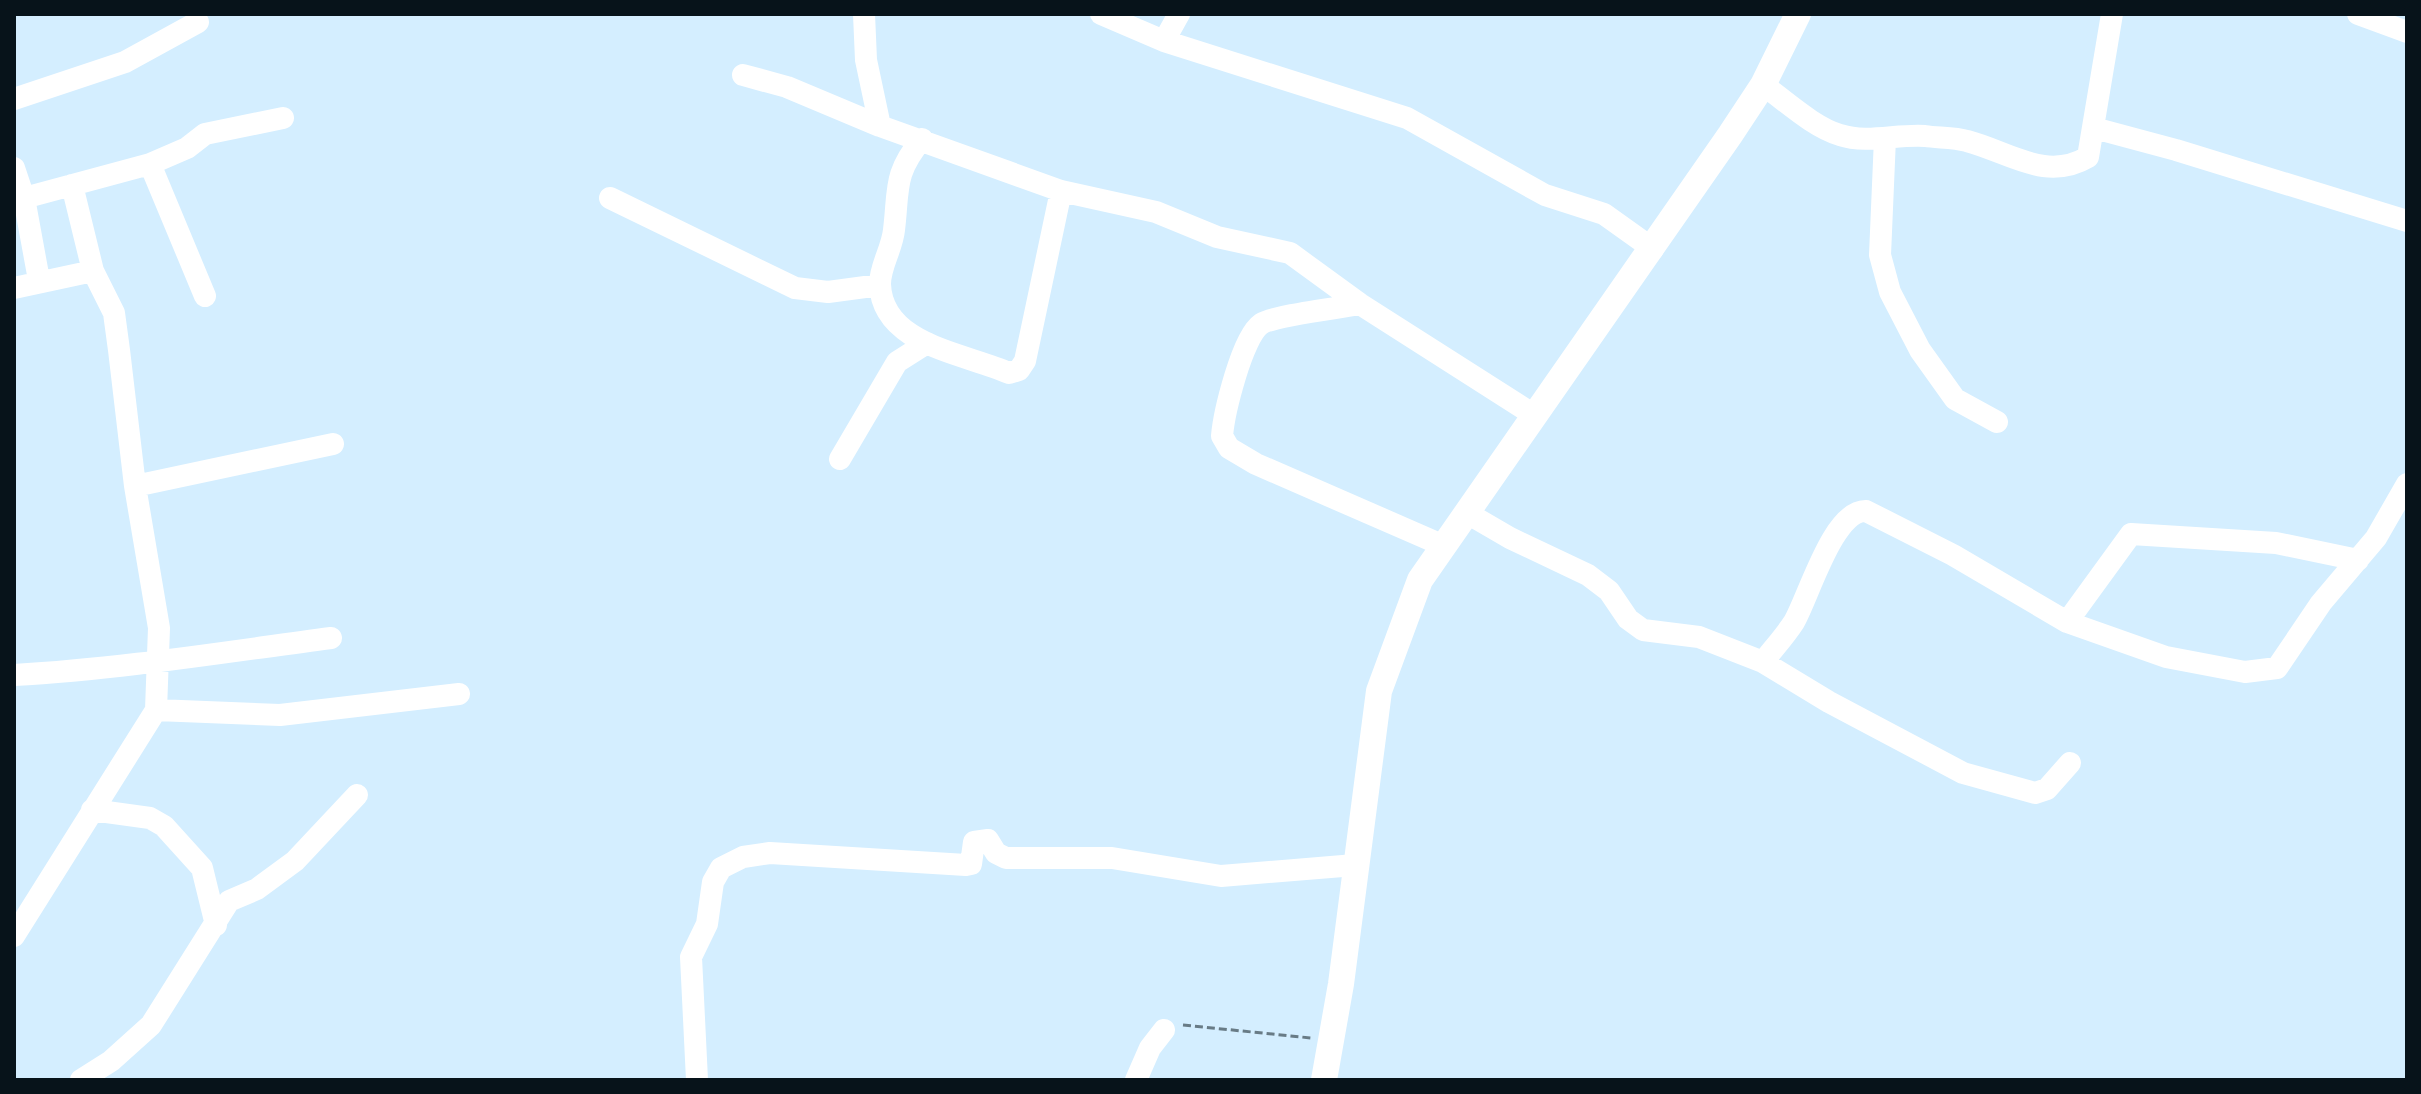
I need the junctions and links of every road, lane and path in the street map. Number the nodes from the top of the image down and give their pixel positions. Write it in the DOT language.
graph roads {
  1 [pos="864,14"];
  2 [pos="1101,14"];
  3 [pos="1179,14"];
  4 [pos="1798,14"];
  5 [pos="2112,14"];
  6 [pos="2358,14"];
  7 [pos="198,22"];
  8 [pos="2407,32"];
  9 [pos="1164,41"];
  10 [pos="743,75"];
  11 [pos="1763,85"];
  12 [pos="14,99"];
  13 [pos="283,118"];
  14 [pos="880,126"];
  15 [pos="2094,128"];
  16 [pos="1885,138"];
  17 [pos="922,139"];
  18 [pos="150,164"];
  19 [pos="14,168"];
  20 [pos="72,185"];
  21 [pos="1061,191"];
  22 [pos="24,198"];
  23 [pos="610,198"];
  24 [pos="2407,221"];
  25 [pos="1653,249"];
  26 [pos="93,271"];
  27 [pos="39,280"];
  28 [pos="880,285"];
  29 [pos="14,288"];
  30 [pos="205,296"];
  31 [pos="1360,304"];
  32 [pos="897,328"];
  33 [pos="927,343"];
  34 [pos="897,362"];
  35 [pos="1534,415"];
  36 [pos="1997,422"];
  37 [pos="333,444"];
  38 [pos="840,459"];
  39 [pos="2407,484"];
  40 [pos="135,486"];
  41 [pos="1467,513"];
  42 [pos="1442,545"];
  43 [pos="2358,560"];
  44 [pos="2067,622"];
  45 [pos="331,638"];
  46 [pos="158,662"];
  47 [pos="1763,662"];
  48 [pos="14,675"];
  49 [pos="459,694"];
  50 [pos="156,710"];
  51 [pos="2070,763"];
  52 [pos="357,795"];
  53 [pos="92,810"];
  54 [pos="1355,865"];
  55 [pos="216,925"];
  56 [pos="14,936"];
  57 [pos="1164,1030"];
  58 [pos="1331,1040"];
  59 [pos="81,1080"];
  60 [pos="697,1080"];
  61 [pos="1136,1080"];
  62 [pos="1324,1080"];
  1 -- 14 [label="street"];
  2 -- 9 [label="street"];
  3 -- 9 [label="street"];
  4 -- 11 [label="street"];
  5 -- 15 [label="street"];
  6 -- 8 [label="street"];
  7 -- 12 [label="street"];
  9 -- 25 [label="street"];
  10 -- 14 [label="street"];
  11 -- 16 [label="street"];
  11 -- 25 [label="street"];
  13 -- 18 [label="street"];
  14 -- 17 [label="street"];
  15 -- 16 [label="street"];
  15 -- 24 [label="street"];
  16 -- 36 [label="street"];
  17 -- 21 [label="street"];
  17 -- 28 [label="street"];
  18 -- 20 [label="street"];
  18 -- 30 [label="street"];
  19 -- 22 [label="street"];
  20 -- 22 [label="street"];
  20 -- 26 [label="street"];
  21 -- 31 [label="street"];
  21 -- 33 [label="street"];
  22 -- 27 [label="street"];
  23 -- 28 [label="street"];
  25 -- 35 [label="street"];
  26 -- 27 [label="street"];
  26 -- 40 [label="street"];
  27 -- 29 [label="street"];
  28 -- 32 [label="street"];
  31 -- 35 [label="street"];
  31 -- 42 [label="street"];
  32 -- 33 [label="street"];
  32 -- 34 [label="street"];
  33 -- 34 [label="street"];
  34 -- 38 [label="street"];
  35 -- 41 [label="street"];
  37 -- 40 [label="street"];
  39 -- 43 [label="street"];
  40 -- 46 [label="street"];
  41 -- 42 [label="street"];
  41 -- 47 [label="street"];
  42 -- 54 [label="street"];
  43 -- 44 [label="street"];
  43 -- 44 [label="street"];
  44 -- 47 [label="street"];
  45 -- 46 [label="street"];
  46 -- 48 [label="street"];
  46 -- 50 [label="street"];
  47 -- 51 [label="street"];
  49 -- 50 [label="street"];
  50 -- 53 [label="street"];
  52 -- 55 [label="street"];
  53 -- 55 [label="street"];
  53 -- 56 [label="street"];
  54 -- 58 [label="street"];
  54 -- 60 [label="street"];
  55 -- 59 [label="street"];
  57 -- 58 [label="path"];
  57 -- 61 [label="street"];
  58 -- 62 [label="street"];
}
